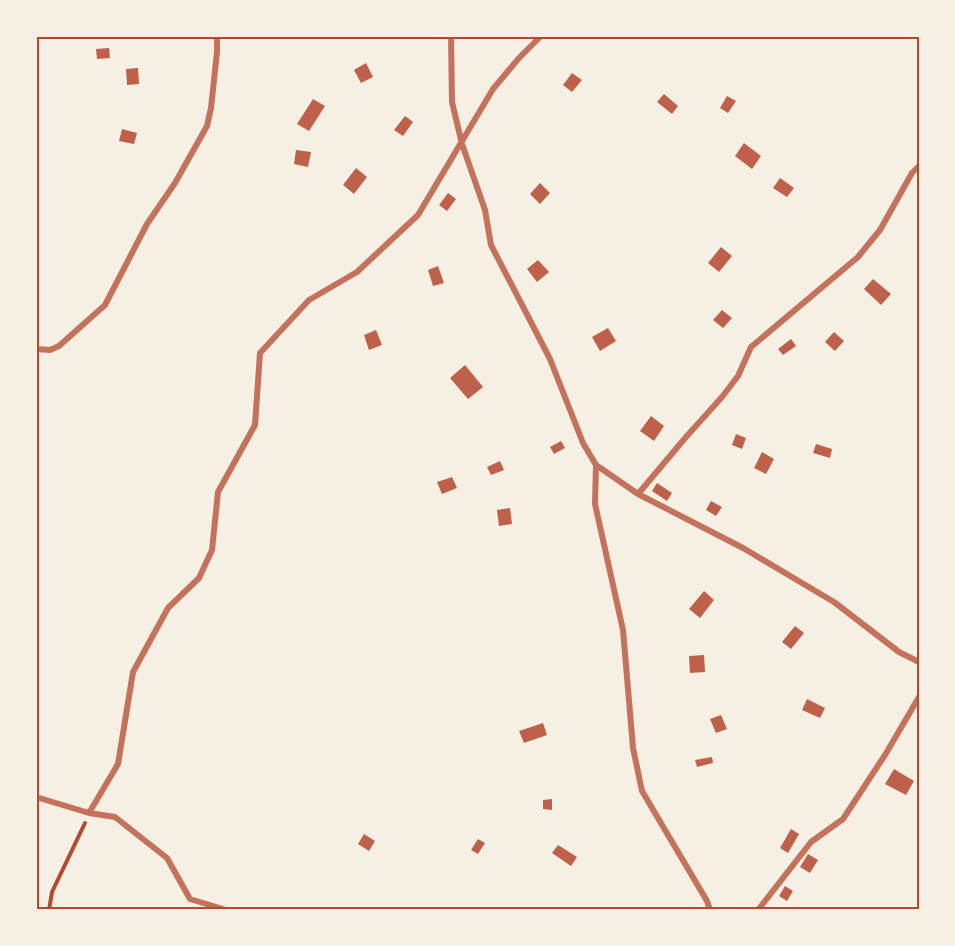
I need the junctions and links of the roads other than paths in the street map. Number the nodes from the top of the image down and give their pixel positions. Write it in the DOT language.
graph roads {
  1 [pos="217,36"];
  2 [pos="451,36"];
  3 [pos="541,36"];
  4 [pos="462,144"];
  5 [pos="919,166"];
  6 [pos="36,350"];
  7 [pos="596,465"];
  8 [pos="638,494"];
  9 [pos="919,662"];
  10 [pos="919,697"];
  11 [pos="36,798"];
  12 [pos="89,813"];
  13 [pos="226,910"];
  14 [pos="710,910"];
  15 [pos="758,910"];
  1 -- 6 [label="street"];
  2 -- 4 [label="street"];
  3 -- 4 [label="street"];
  4 -- 7 [label="street"];
  4 -- 12 [label="street"];
  5 -- 8 [label="street"];
  7 -- 8 [label="street"];
  7 -- 14 [label="street"];
  8 -- 9 [label="street"];
  10 -- 15 [label="street"];
  11 -- 12 [label="street"];
  12 -- 13 [label="street"];
}
